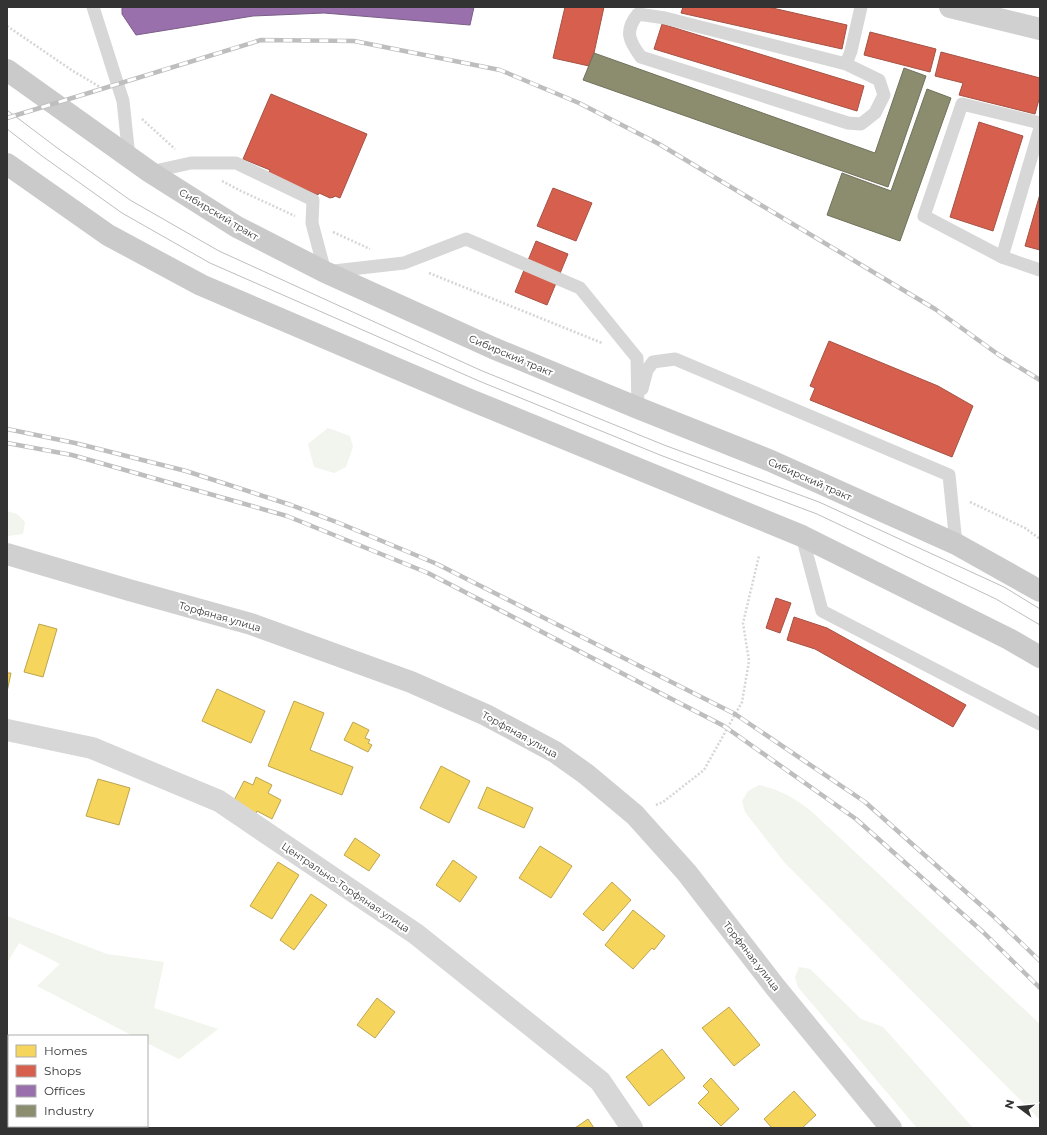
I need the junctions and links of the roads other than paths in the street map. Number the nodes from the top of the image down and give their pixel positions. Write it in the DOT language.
graph roads {
  1 [pos="93,7"];
  2 [pos="862,7"];
  3 [pos="950,7"];
  4 [pos="666,12"];
  5 [pos="1040,29"];
  6 [pos="846,64"];
  7 [pos="7,70"];
  8 [pos="1040,122"];
  9 [pos="1040,128"];
  10 [pos="129,156"];
  11 [pos="7,164"];
  12 [pos="150,172"];
  13 [pos="1002,257"];
  14 [pos="1040,270"];
  15 [pos="325,272"];
  16 [pos="638,408"];
  17 [pos="802,536"];
  18 [pos="956,544"];
  19 [pos="7,554"];
  20 [pos="1040,591"];
  21 [pos="1040,657"];
  22 [pos="1040,724"];
  23 [pos="7,730"];
  24 [pos="632,1128"];
  25 [pos="891,1128"];
  1 -- 10 [label="lane"];
  2 -- 6 [label="lane"];
  3 -- 5 [label="street"];
  4 -- 6 [label="lane"];
  4 -- 6 [label="lane"];
  7 -- 10 [label="main road, Сибирский тракт"];
  8 -- 13 [label="lane"];
  9 -- 13 [label="lane"];
  10 -- 12 [label="main road, Сибирский тракт"];
  11 -- 17 [label="main road"];
  12 -- 15 [label="main road, Сибирский тракт"];
  12 -- 15 [label="lane"];
  13 -- 14 [label="lane"];
  15 -- 16 [label="main road, Сибирский тракт"];
  15 -- 16 [label="lane"];
  16 -- 18 [label="main road, Сибирский тракт"];
  16 -- 18 [label="lane"];
  17 -- 21 [label="main road"];
  17 -- 22 [label="lane"];
  18 -- 20 [label="main road, Сибирский тракт"];
  19 -- 25 [label="street, Торфяная улица"];
  23 -- 24 [label="street, Центрально-Торфяная улица"];
}
